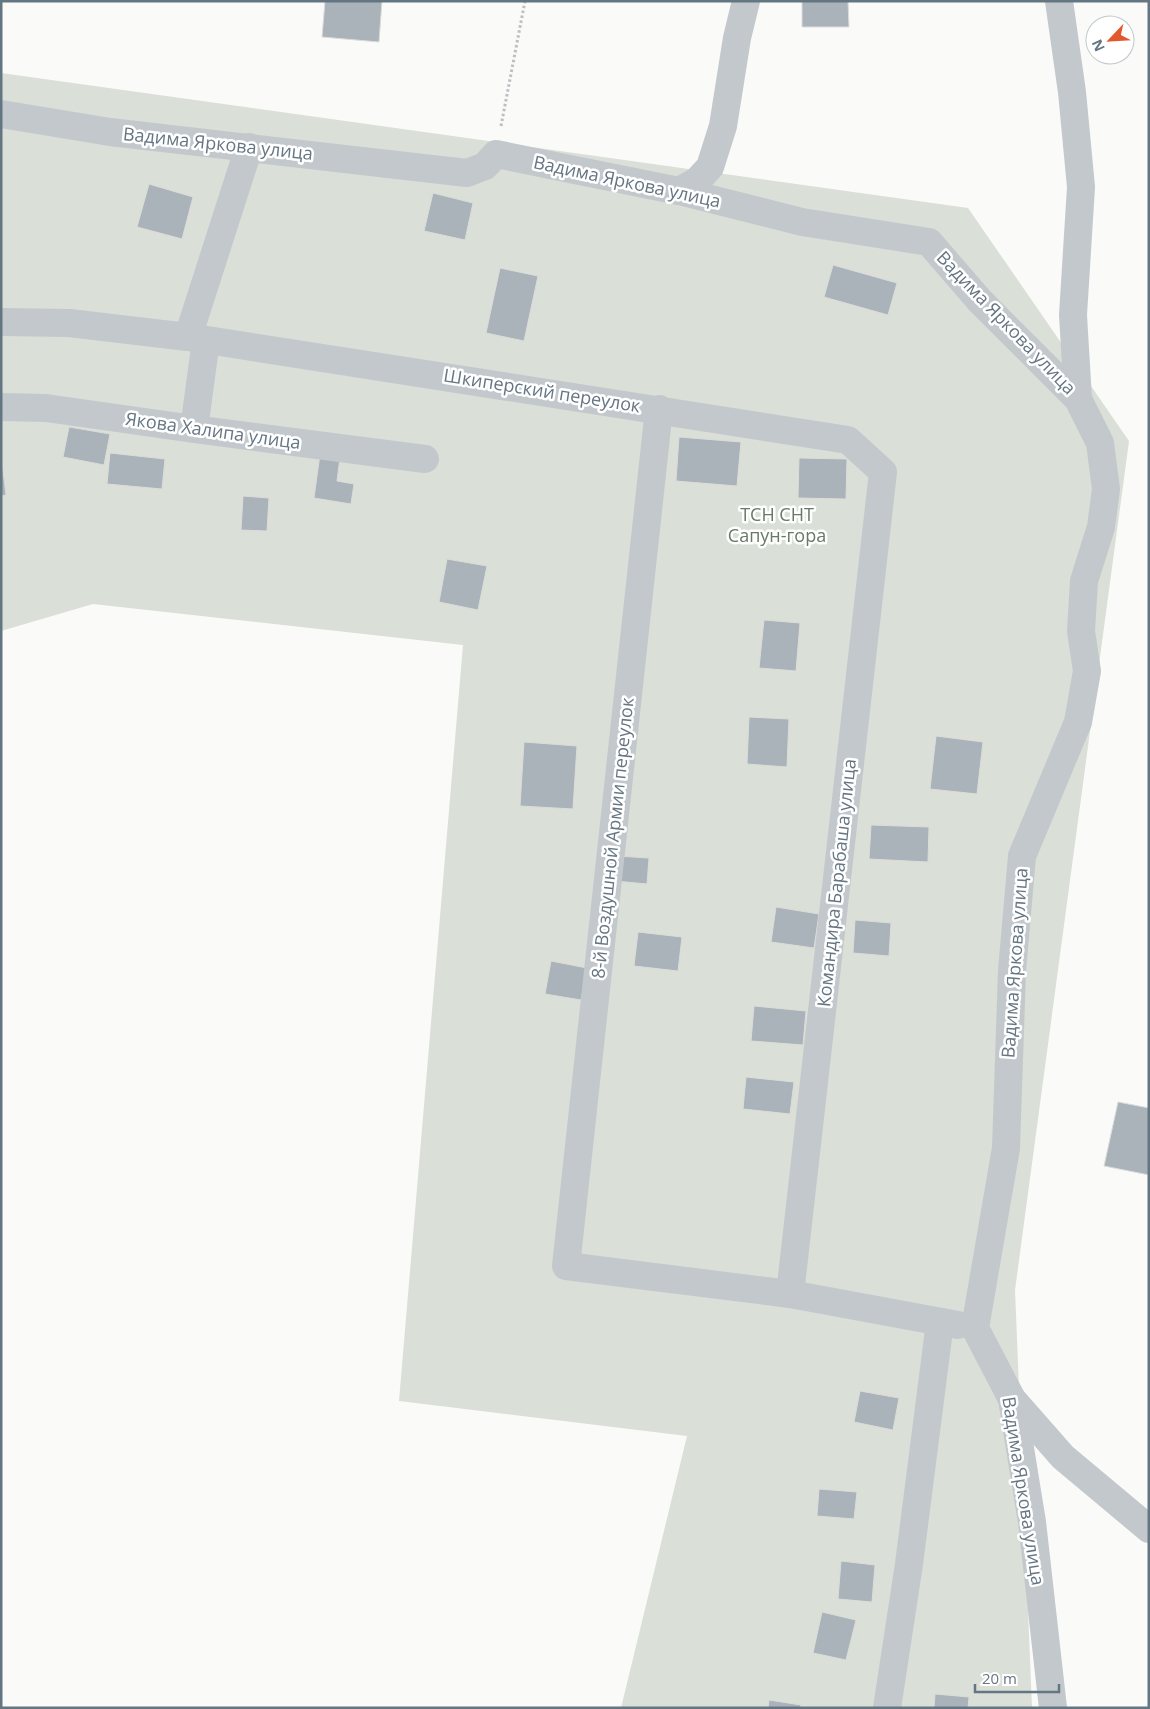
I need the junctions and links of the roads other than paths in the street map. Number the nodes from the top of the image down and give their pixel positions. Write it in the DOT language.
graph roads {
  1 [pos="746,1"];
  2 [pos="1059,1"];
  3 [pos="1,114"];
  4 [pos="249,147"];
  5 [pos="679,191"];
  6 [pos="1,322"];
  7 [pos="197,338"];
  8 [pos="1078,399"];
  9 [pos="1,407"];
  10 [pos="659,409"];
  11 [pos="194,429"];
  12 [pos="425,458"];
  13 [pos="883,472"];
  14 [pos="790,1294"];
  15 [pos="940,1322"];
  16 [pos="975,1328"];
  17 [pos="1012,1399"];
  18 [pos="1149,1529"];
  19 [pos="887,1708"];
  20 [pos="1053,1708"];
  1 -- 5 [label="street"];
  2 -- 8 [label="street"];
  3 -- 4 [label="street, Вадима Яркова улица"];
  4 -- 5 [label="street, Вадима Яркова улица"];
  4 -- 7 [label="street"];
  5 -- 8 [label="street, Вадима Яркова улица"];
  6 -- 7 [label="street"];
  7 -- 10 [label="street, Шкиперский переулок"];
  7 -- 11 [label="street"];
  8 -- 16 [label="street, Вадима Яркова улица"];
  9 -- 11 [label="street, Якова Халипа улица"];
  10 -- 13 [label="street, Шкиперский переулок"];
  10 -- 14 [label="street, 8-й Воздушной Армии переулок"];
  11 -- 12 [label="street, Якова Халипа улица"];
  13 -- 14 [label="street, Командира Барабаша улица"];
  14 -- 15 [label="street"];
  15 -- 16 [label="street"];
  15 -- 19 [label="street"];
  16 -- 17 [label="street, Вадима Яркова улица"];
  17 -- 18 [label="street"];
  17 -- 20 [label="street, Вадима Яркова улица"];
}
